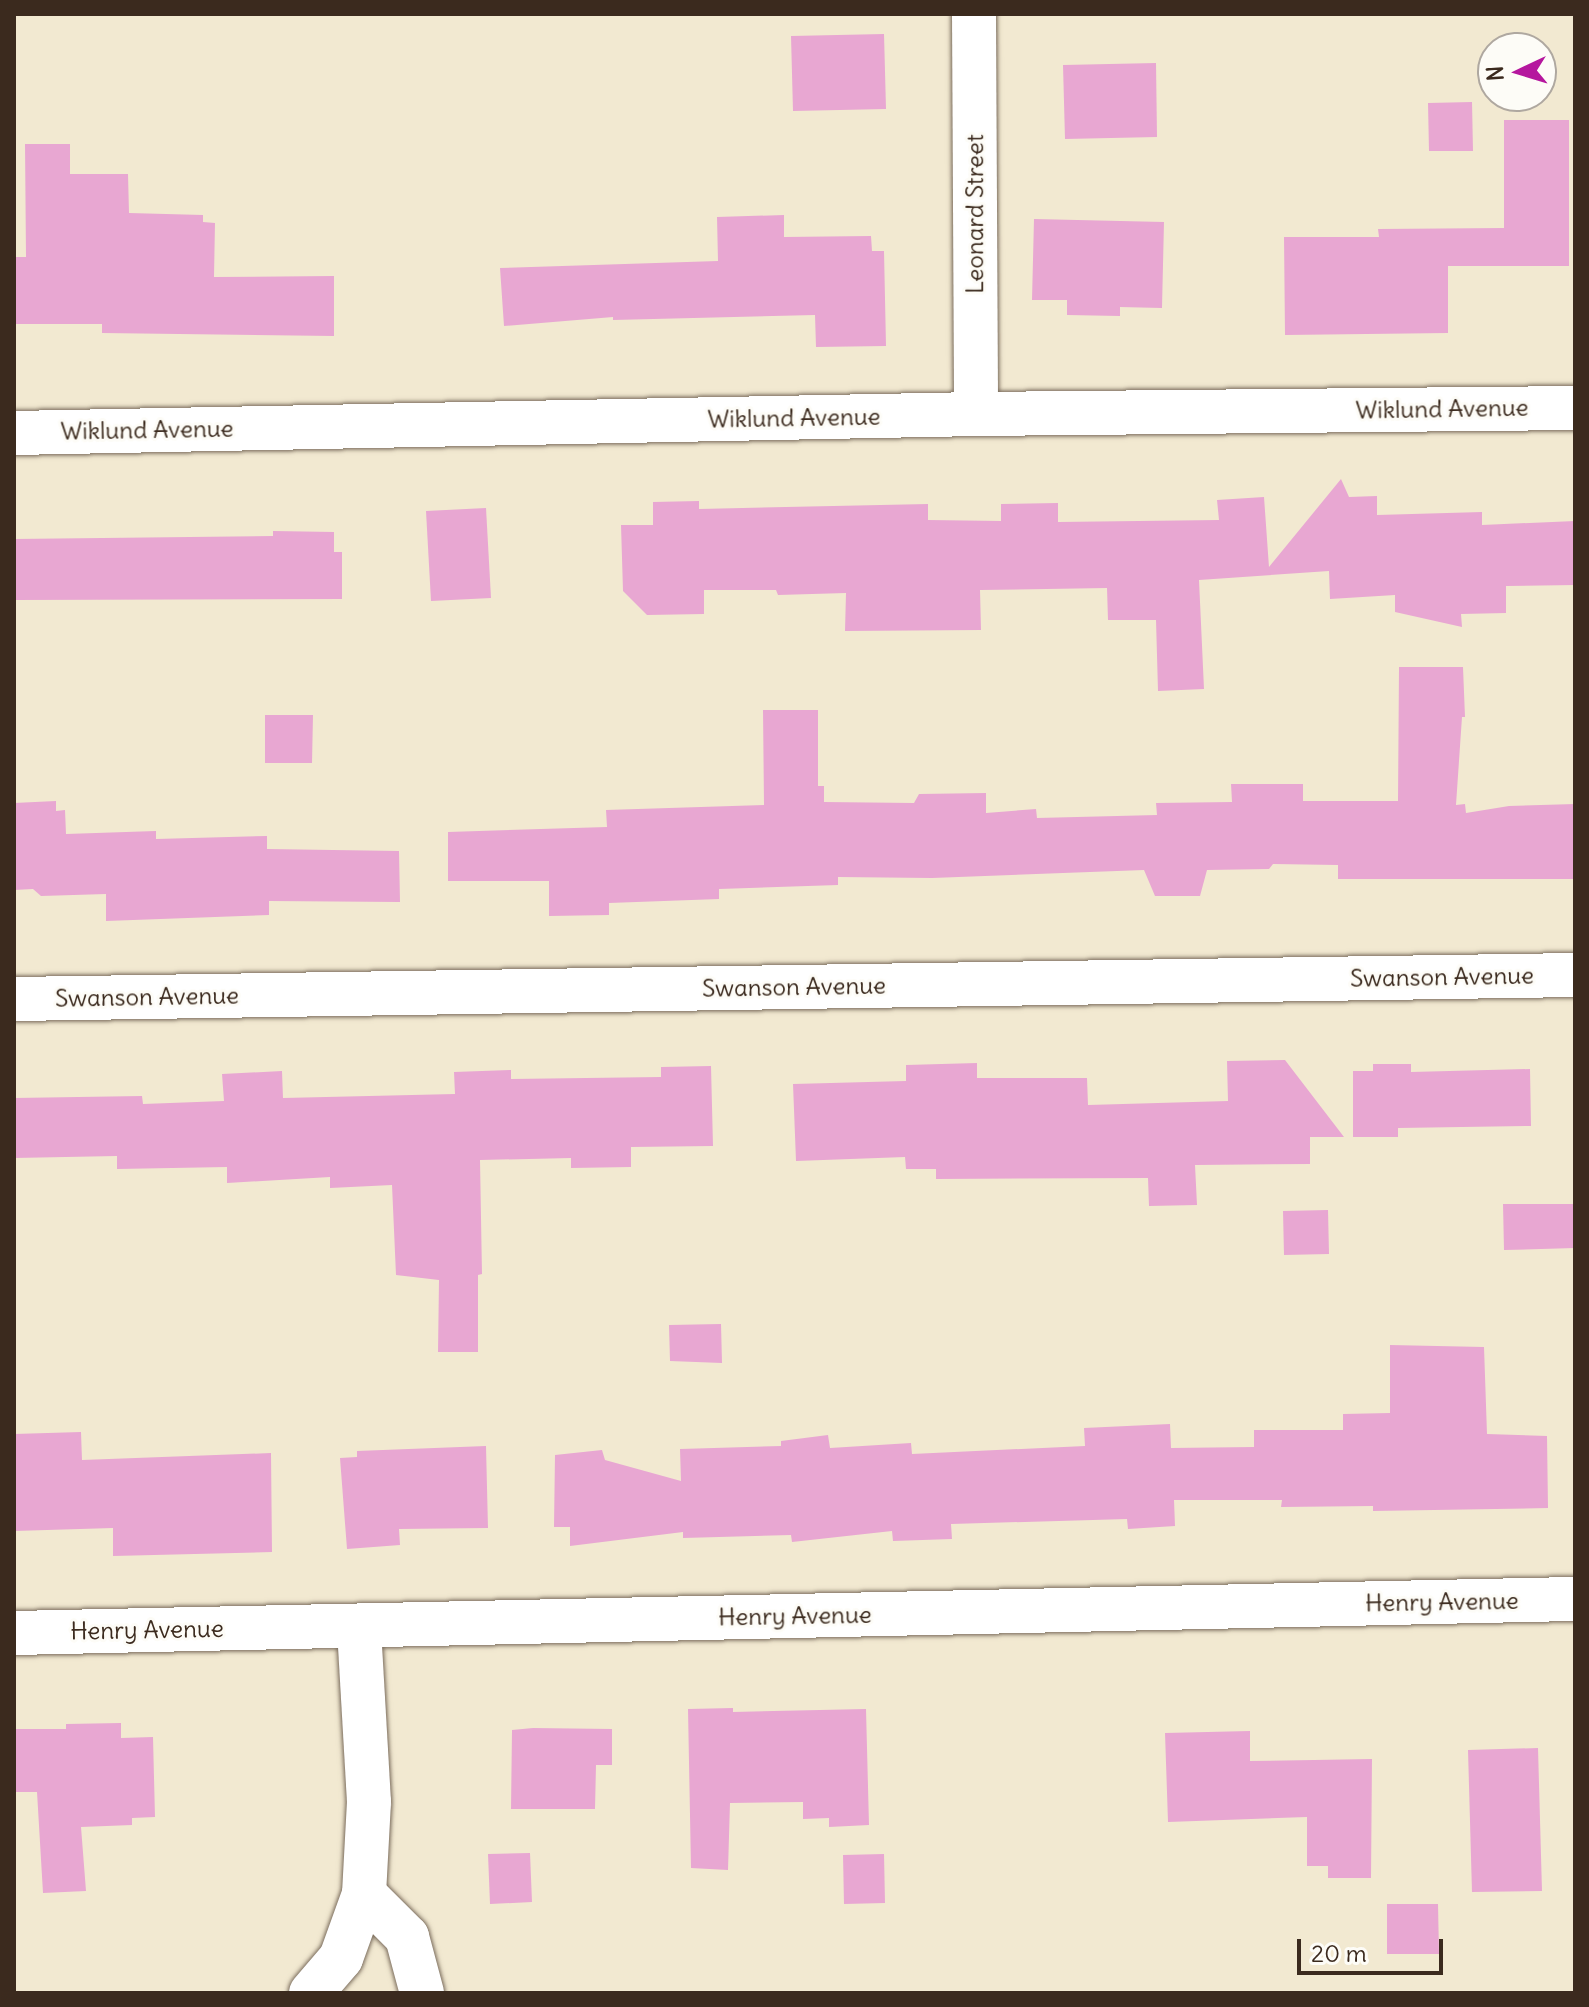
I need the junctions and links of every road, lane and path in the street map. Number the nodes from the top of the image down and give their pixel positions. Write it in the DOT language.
graph roads {
  1 [pos="974,14"];
  2 [pos="1575,408"];
  3 [pos="976,414"];
  4 [pos="14,433"];
  5 [pos="1575,975"];
  6 [pos="14,999"];
  7 [pos="1575,1599"];
  8 [pos="359,1626"];
  9 [pos="14,1633"];
  10 [pos="364,1894"];
  11 [pos="311,1993"];
  12 [pos="422,1993"];
  1 -- 3 [label="street, Leonard Street"];
  2 -- 3 [label="street, Wiklund Avenue"];
  3 -- 4 [label="street, Wiklund Avenue"];
  5 -- 6 [label="street, Swanson Avenue"];
  7 -- 8 [label="street, Henry Avenue"];
  8 -- 9 [label="street, Henry Avenue"];
  8 -- 10 [label="street"];
  10 -- 11 [label="street"];
  10 -- 12 [label="street"];
}
